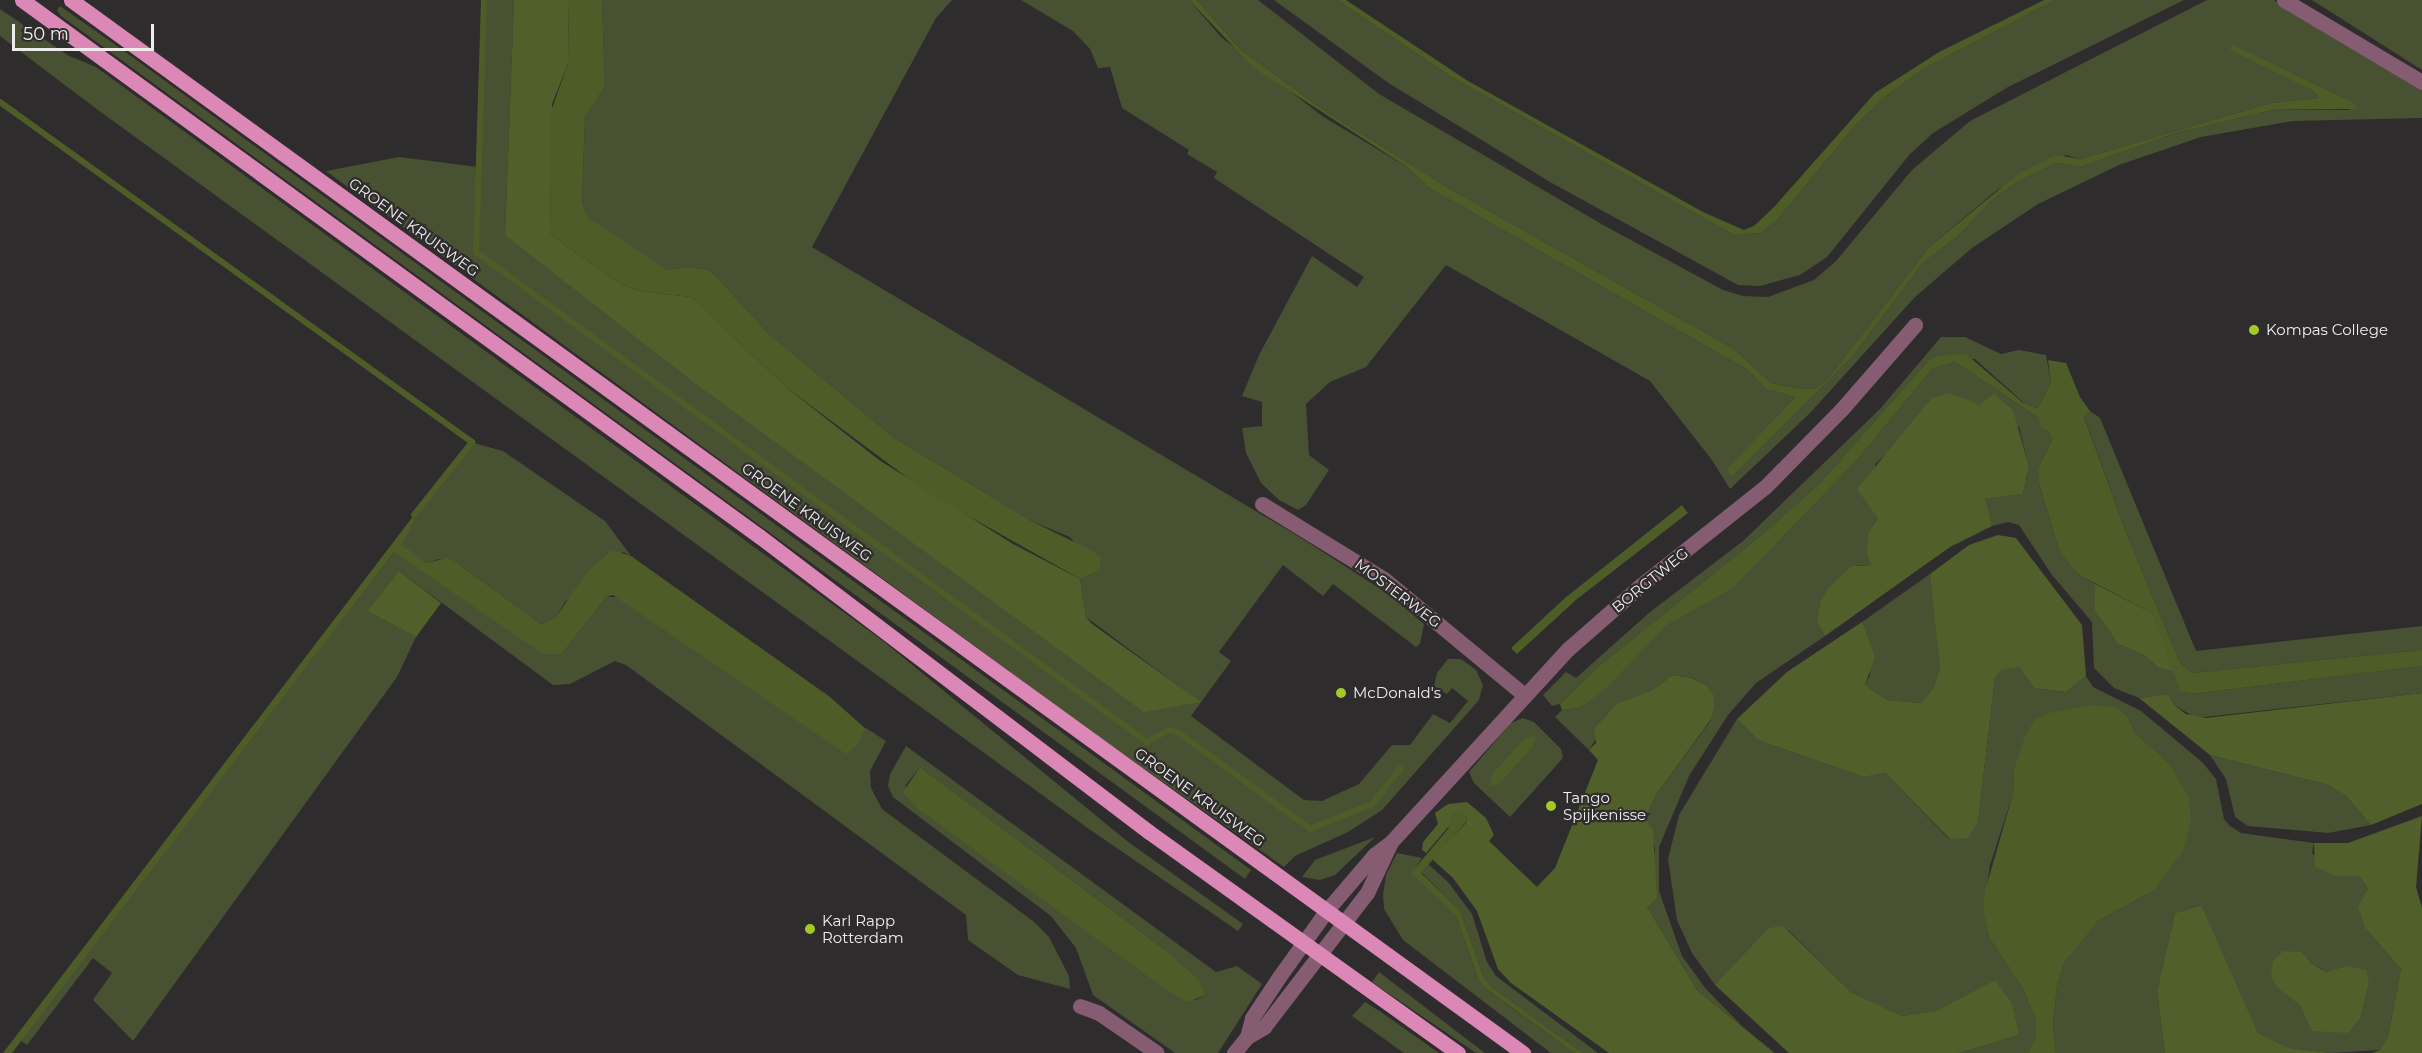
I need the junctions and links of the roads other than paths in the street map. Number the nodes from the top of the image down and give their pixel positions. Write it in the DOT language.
graph roads {
  1 [pos="22,0"];
  2 [pos="71,0"];
  3 [pos="2284,0"];
  4 [pos="2422,82"];
  5 [pos="1915,325"];
  6 [pos="1262,504"];
  7 [pos="1524,695"];
  8 [pos="1391,842"];
  9 [pos="1327,910"];
  10 [pos="1345,923"];
  11 [pos="1302,945"];
  12 [pos="1319,957"];
  13 [pos="1080,1006"];
  14 [pos="1247,1037"];
  15 [pos="1157,1053"];
  16 [pos="1234,1053"];
  17 [pos="1458,1053"];
  18 [pos="1522,1053"];
  1 -- 11 [label="main road"];
  2 -- 9 [label="main road, GROENE KRUISWEG"];
  3 -- 4 [label="street"];
  5 -- 7 [label="street, BORGTWEG"];
  6 -- 7 [label="street, MOSTERWEG"];
  7 -- 8 [label="street, BORGTWEG"];
  8 -- 9 [label="street, BORGTWEG"];
  8 -- 10 [label="street, BORGTWEG"];
  9 -- 10 [label="main road, GROENE KRUISWEG"];
  9 -- 11 [label="street, BORGTWEG"];
  10 -- 12 [label="street, BORGTWEG"];
  10 -- 18 [label="main road, GROENE KRUISWEG"];
  11 -- 12 [label="main road"];
  11 -- 14 [label="street, BORGTWEG"];
  12 -- 14 [label="street, BORGTWEG"];
  12 -- 17 [label="main road"];
  13 -- 15 [label="street"];
  14 -- 16 [label="street"];
}
